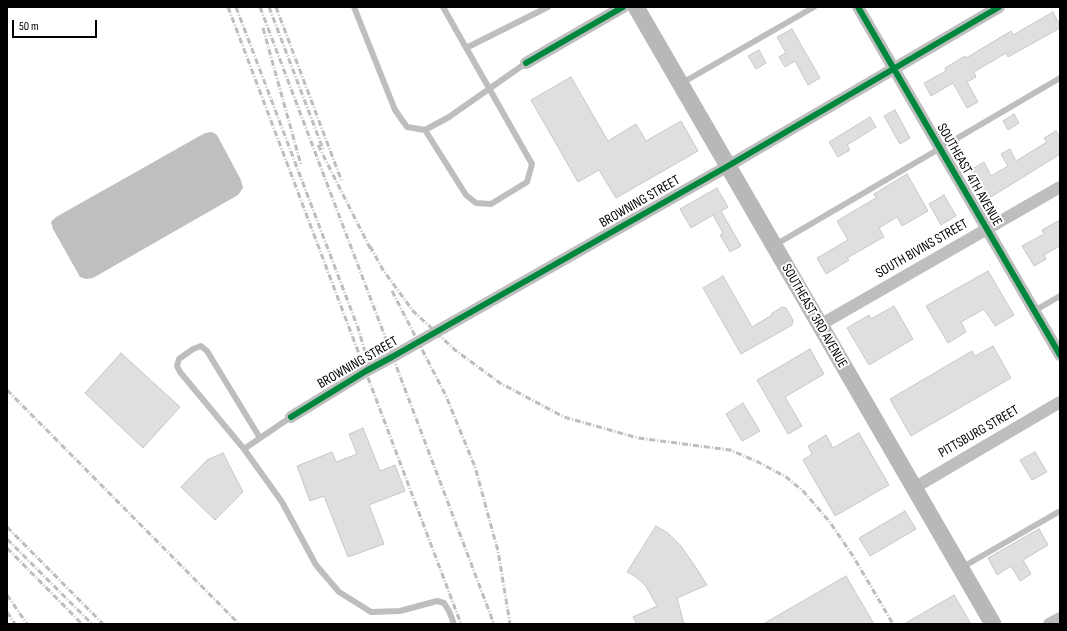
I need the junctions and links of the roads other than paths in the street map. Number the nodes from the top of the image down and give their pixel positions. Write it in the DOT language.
graph roads {
  1 [pos="354,7"];
  2 [pos="443,7"];
  3 [pos="548,7"];
  4 [pos="623,7"];
  5 [pos="636,7"];
  6 [pos="814,7"];
  7 [pos="858,7"];
  8 [pos="1000,7"];
  9 [pos="466,48"];
  10 [pos="526,63"];
  11 [pos="894,68"];
  12 [pos="1060,78"];
  13 [pos="680,84"];
  14 [pos="489,89"];
  15 [pos="425,130"];
  16 [pos="940,148"];
  17 [pos="728,166"];
  18 [pos="1060,187"];
  19 [pos="986,229"];
  20 [pos="774,245"];
  21 [pos="1060,296"];
  22 [pos="1034,311"];
  23 [pos="820,325"];
  24 [pos="1060,355"];
  25 [pos="1060,402"];
  26 [pos="291,417"];
  27 [pos="260,438"];
  28 [pos="244,449"];
  29 [pos="914,488"];
  30 [pos="1060,511"];
  31 [pos="960,568"];
  32 [pos="1060,618"];
  33 [pos="454,624"];
  34 [pos="993,624"];
  35 [pos="1049,624"];
  1 -- 15 [label="lane"];
  2 -- 9 [label="lane"];
  3 -- 9 [label="lane"];
  4 -- 10 [label="street"];
  5 -- 13 [label="main road, SOUTHEAST 3RD AVENUE"];
  6 -- 13 [label="lane"];
  7 -- 11 [label="street, SOUTHEAST 4TH AVENUE"];
  8 -- 11 [label="street, BROWNING STREET"];
  9 -- 14 [label="lane"];
  10 -- 14 [label="lane"];
  11 -- 16 [label="street, SOUTHEAST 4TH AVENUE"];
  11 -- 17 [label="street, BROWNING STREET"];
  12 -- 16 [label="lane"];
  13 -- 17 [label="main road, SOUTHEAST 3RD AVENUE"];
  14 -- 15 [label="lane"];
  14 -- 15 [label="lane"];
  16 -- 19 [label="street, SOUTHEAST 4TH AVENUE"];
  16 -- 20 [label="lane"];
  17 -- 20 [label="main road, SOUTHEAST 3RD AVENUE"];
  17 -- 26 [label="street, BROWNING STREET"];
  18 -- 19 [label="street, SOUTH BIVINS STREET"];
  19 -- 22 [label="street, SOUTHEAST 4TH AVENUE"];
  19 -- 23 [label="street, SOUTH BIVINS STREET"];
  20 -- 23 [label="main road, SOUTHEAST 3RD AVENUE"];
  21 -- 22 [label="lane"];
  22 -- 24 [label="street, SOUTHEAST 4TH AVENUE"];
  23 -- 29 [label="main road, SOUTHEAST 3RD AVENUE"];
  25 -- 29 [label="street, PITTSBURG STREET"];
  26 -- 27 [label="lane"];
  27 -- 28 [label="lane"];
  27 -- 28 [label="lane"];
  28 -- 33 [label="lane"];
  29 -- 31 [label="main road, SOUTHEAST 3RD AVENUE"];
  30 -- 31 [label="lane"];
  31 -- 34 [label="main road, SOUTHEAST 3RD AVENUE"];
  32 -- 35 [label="street"];
}
